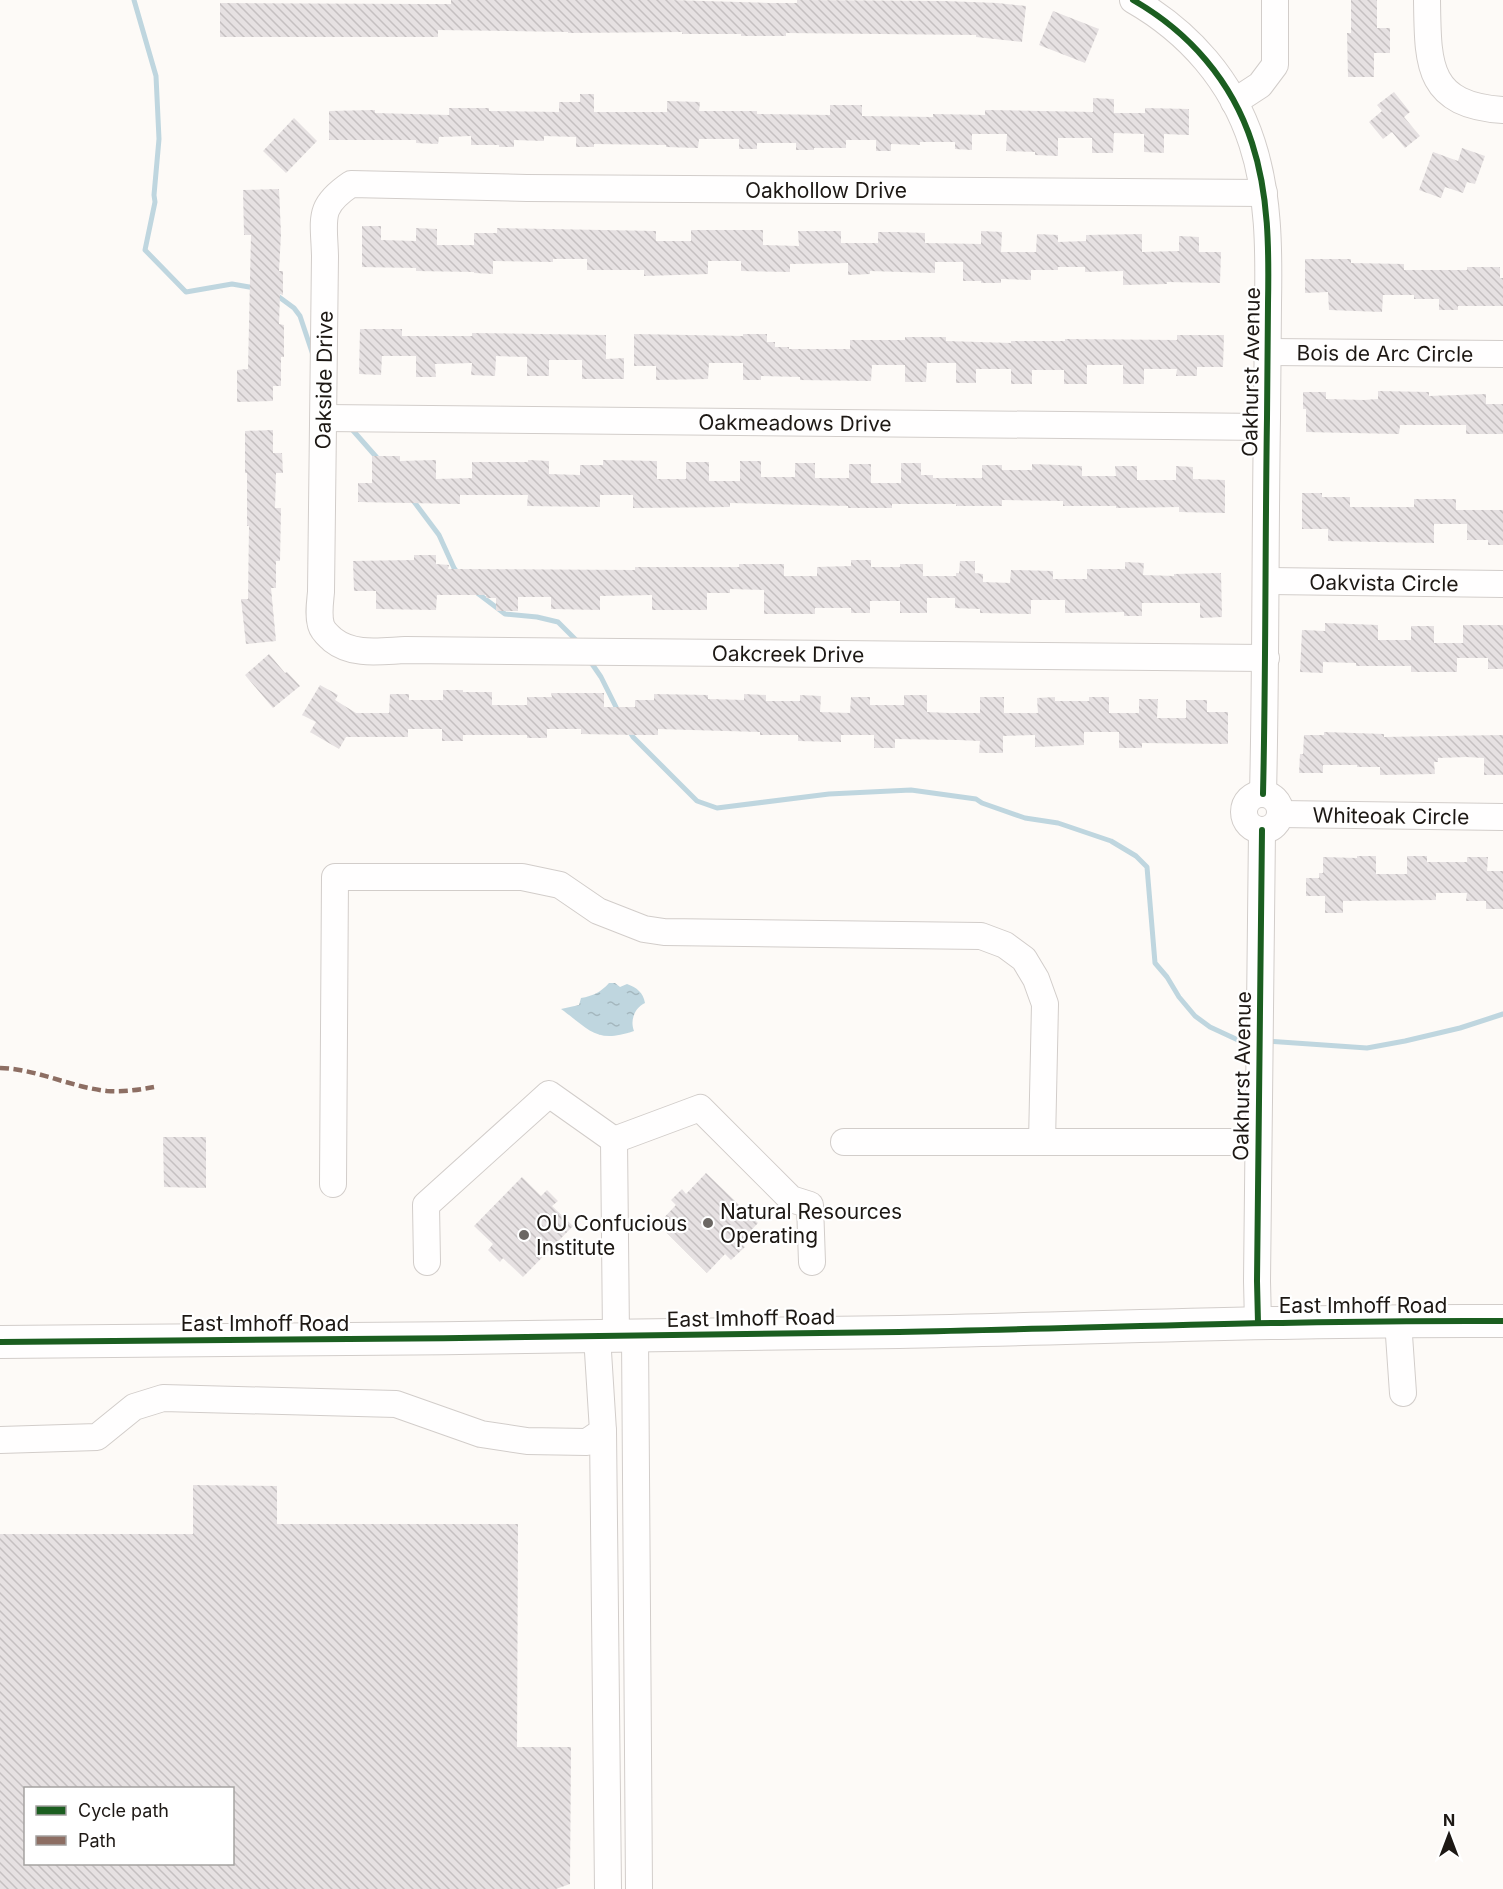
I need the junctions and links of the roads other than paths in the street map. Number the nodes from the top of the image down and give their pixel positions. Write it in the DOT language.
graph roads {
  1 [pos="1133,0"];
  2 [pos="1275,0"];
  3 [pos="1427,0"];
  4 [pos="1234,102"];
  5 [pos="1503,110"];
  6 [pos="387,185"];
  7 [pos="1264,193"];
  8 [pos="1268,352"];
  9 [pos="1503,354"];
  10 [pos="326,416"];
  11 [pos="1266,427"];
  12 [pos="1266,581"];
  13 [pos="1503,584"];
  14 [pos="321,625"];
  15 [pos="1266,658"];
  16 [pos="1503,817"];
  17 [pos="1271,822"];
  18 [pos="614,1140"];
  19 [pos="844,1142"];
  20 [pos="1042,1142"];
  21 [pos="1258,1142"];
  22 [pos="333,1184"];
  23 [pos="427,1262"];
  24 [pos="812,1262"];
  25 [pos="1398,1321"];
  26 [pos="1503,1321"];
  27 [pos="1258,1323"];
  28 [pos="616,1336"];
  29 [pos="0,1342"];
  30 [pos="1403,1393"];
  31 [pos="603,1431"];
  32 [pos="0,1440"];
  33 [pos="605,1674"];
  34 [pos="636,1674"];
  35 [pos="608,1889"];
  36 [pos="639,1889"];
  1 -- 4 [label="street, Oakhurst Avenue"];
  2 -- 4 [label="street"];
  3 -- 5 [label="street"];
  4 -- 7 [label="street, Oakhurst Avenue"];
  6 -- 7 [label="street, Oakhollow Drive"];
  6 -- 10 [label="street, Oakside Drive"];
  7 -- 8 [label="street, Oakhurst Avenue"];
  8 -- 9 [label="street, Bois de Arc Circle"];
  8 -- 11 [label="street, Oakhurst Avenue"];
  10 -- 11 [label="street, Oakmeadows Drive"];
  10 -- 14 [label="street, Oakside Drive"];
  11 -- 12 [label="street, Oakhurst Avenue"];
  12 -- 13 [label="street, Oakvista Circle"];
  12 -- 15 [label="street, Oakhurst Avenue"];
  14 -- 15 [label="street, Oakcreek Drive"];
  15 -- 17 [label="street, Oakhurst Avenue"];
  16 -- 17 [label="street, Whiteoak Circle"];
  17 -- 21 [label="street, Oakhurst Avenue"];
  18 -- 23 [label="street"];
  18 -- 24 [label="street"];
  18 -- 28 [label="street"];
  19 -- 20 [label="street"];
  20 -- 21 [label="street"];
  20 -- 22 [label="street"];
  21 -- 27 [label="street, Oakhurst Avenue"];
  25 -- 26 [label="main road, East Imhoff Road"];
  25 -- 27 [label="main road, East Imhoff Road"];
  25 -- 30 [label="street"];
  27 -- 28 [label="main road, East Imhoff Road"];
  28 -- 29 [label="main road, East Imhoff Road"];
  28 -- 31 [label="street"];
  28 -- 34 [label="street"];
  31 -- 32 [label="street"];
  31 -- 33 [label="street"];
  33 -- 34 [label="street"];
  33 -- 35 [label="street"];
  34 -- 36 [label="street"];
}
